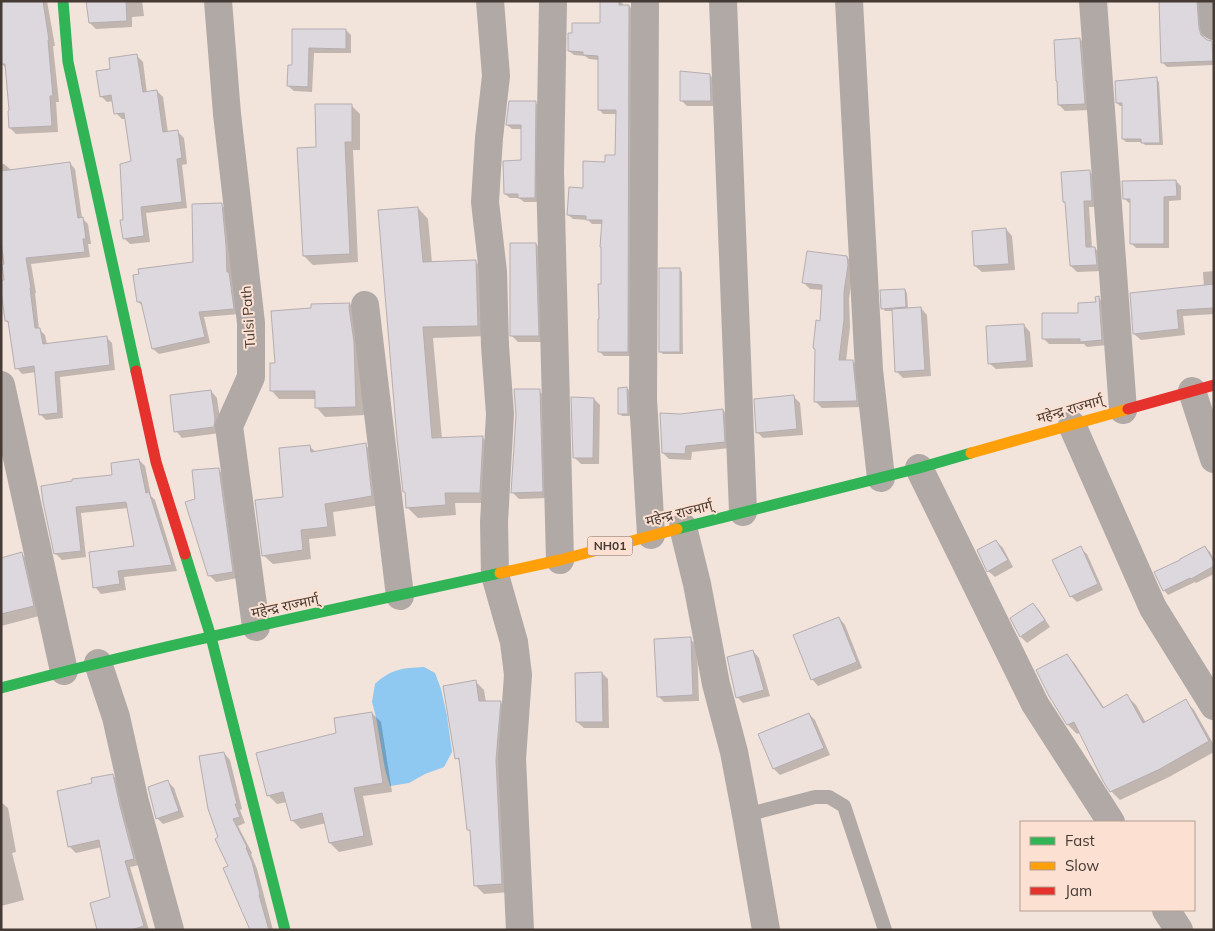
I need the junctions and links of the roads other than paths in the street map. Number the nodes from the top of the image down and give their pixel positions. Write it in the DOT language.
graph roads {
  1 [pos="63,1"];
  2 [pos="218,1"];
  3 [pos="490,1"];
  4 [pos="553,1"];
  5 [pos="645,1"];
  6 [pos="723,1"];
  7 [pos="849,1"];
  8 [pos="1093,1"];
  9 [pos="1212,1"];
  10 [pos="1214,26"];
  11 [pos="366,305"];
  12 [pos="1,385"];
  13 [pos="1203,388"];
  14 [pos="1123,410"];
  15 [pos="1072,425"];
  16 [pos="1214,459"];
  17 [pos="919,468"];
  18 [pos="881,478"];
  19 [pos="743,512"];
  20 [pos="683,527"];
  21 [pos="651,535"];
  22 [pos="560,560"];
  23 [pos="495,575"];
  24 [pos="400,596"];
  25 [pos="256,627"];
  26 [pos="211,637"];
  27 [pos="98,663"];
  28 [pos="64,671"];
  29 [pos="1,688"];
  30 [pos="1214,706"];
  31 [pos="746,815"];
  32 [pos="1110,821"];
  33 [pos="1167,911"];
  34 [pos="170,930"];
  35 [pos="285,930"];
  36 [pos="520,930"];
  37 [pos="766,930"];
  38 [pos="885,930"];
  39 [pos="1179,930"];
  1 -- 26 [label="main road"];
  2 -- 25 [label="street, Tulsi Path"];
  3 -- 23 [label="street"];
  4 -- 22 [label="street"];
  5 -- 21 [label="street"];
  6 -- 19 [label="street"];
  7 -- 18 [label="street"];
  8 -- 14 [label="street"];
  9 -- 10 [label="street"];
  11 -- 24 [label="street"];
  12 -- 28 [label="street"];
  13 -- 14 [label="main road, महेन्द्र राज्मार्ग् / NH01"];
  13 -- 16 [label="street"];
  14 -- 15 [label="main road, महेन्द्र राज्मार्ग् / NH01"];
  15 -- 17 [label="main road, महेन्द्र राज्मार्ग् / NH01"];
  15 -- 30 [label="street"];
  17 -- 18 [label="main road, महेन्द्र राज्मार्ग् / NH01"];
  17 -- 32 [label="street"];
  18 -- 19 [label="main road, महेन्द्र राज्मार्ग् / NH01"];
  19 -- 20 [label="main road, महेन्द्र राज्मार्ग् / NH01"];
  20 -- 21 [label="main road, महेन्द्र राज्मार्ग् / NH01"];
  20 -- 31 [label="street"];
  21 -- 22 [label="main road, महेन्द्र राज्मार्ग् / NH01"];
  22 -- 23 [label="main road, महेन्द्र राज्मार्ग् / NH01"];
  23 -- 24 [label="main road, महेन्द्र राज्मार्ग् / NH01"];
  23 -- 36 [label="street"];
  24 -- 25 [label="main road, महेन्द्र राज्मार्ग् / NH01"];
  25 -- 26 [label="main road, महेन्द्र राज्मार्ग् / NH01"];
  26 -- 27 [label="main road, महेन्द्र राज्मार्ग् / NH01"];
  26 -- 35 [label="main road"];
  27 -- 28 [label="main road, महेन्द्र राज्मार्ग् / NH01"];
  27 -- 34 [label="street"];
  28 -- 29 [label="main road, महेन्द्र राज्मार्ग् / NH01"];
  31 -- 37 [label="street"];
  31 -- 38 [label="lane"];
  33 -- 39 [label="street"];
}
